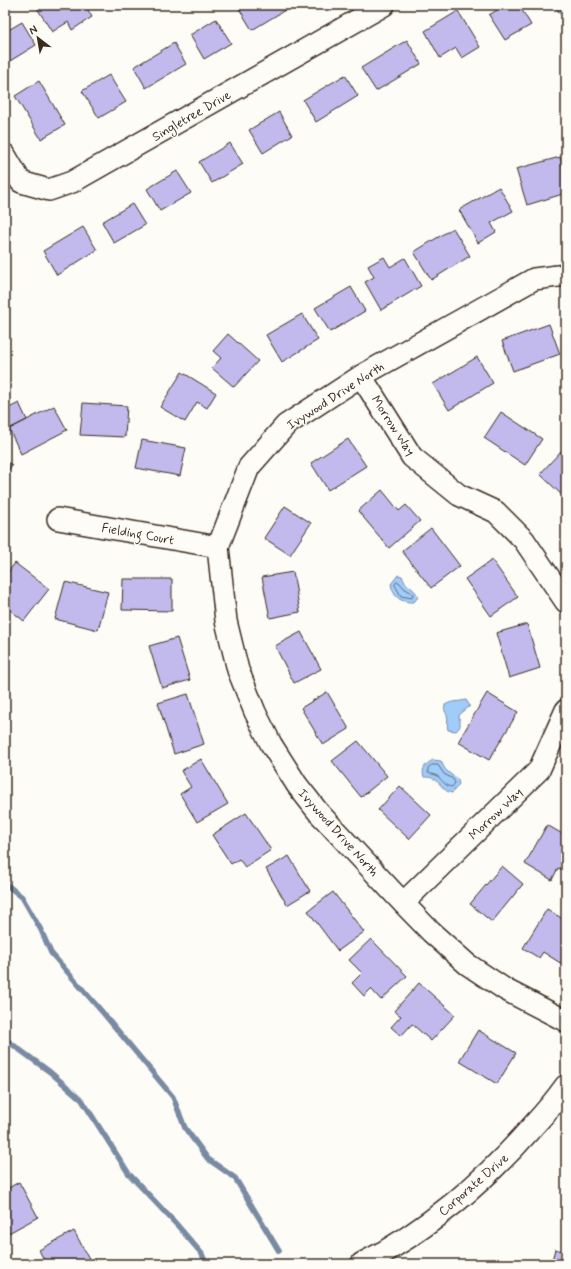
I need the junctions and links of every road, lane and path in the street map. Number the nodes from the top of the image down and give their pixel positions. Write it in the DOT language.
graph roads {
  1 [pos="384,5"];
  2 [pos="5,155"];
  3 [pos="566,275"];
  4 [pos="361,376"];
  5 [pos="58,519"];
  6 [pos="218,547"];
  7 [pos="566,602"];
  8 [pos="566,710"];
  9 [pos="403,903"];
  10 [pos="566,1021"];
  11 [pos="566,1086"];
  12 [pos="362,1264"];
  1 -- 2 [label="street, Singletree Drive"];
  3 -- 4 [label="street, Ivywood Drive North"];
  4 -- 6 [label="street, Ivywood Drive North"];
  4 -- 7 [label="street, Morrow Way"];
  5 -- 6 [label="street, Fielding Court"];
  6 -- 9 [label="street, Ivywood Drive North"];
  8 -- 9 [label="street, Morrow Way"];
  9 -- 10 [label="street, Ivywood Drive North"];
  11 -- 12 [label="street, Corporate Drive"];
}
